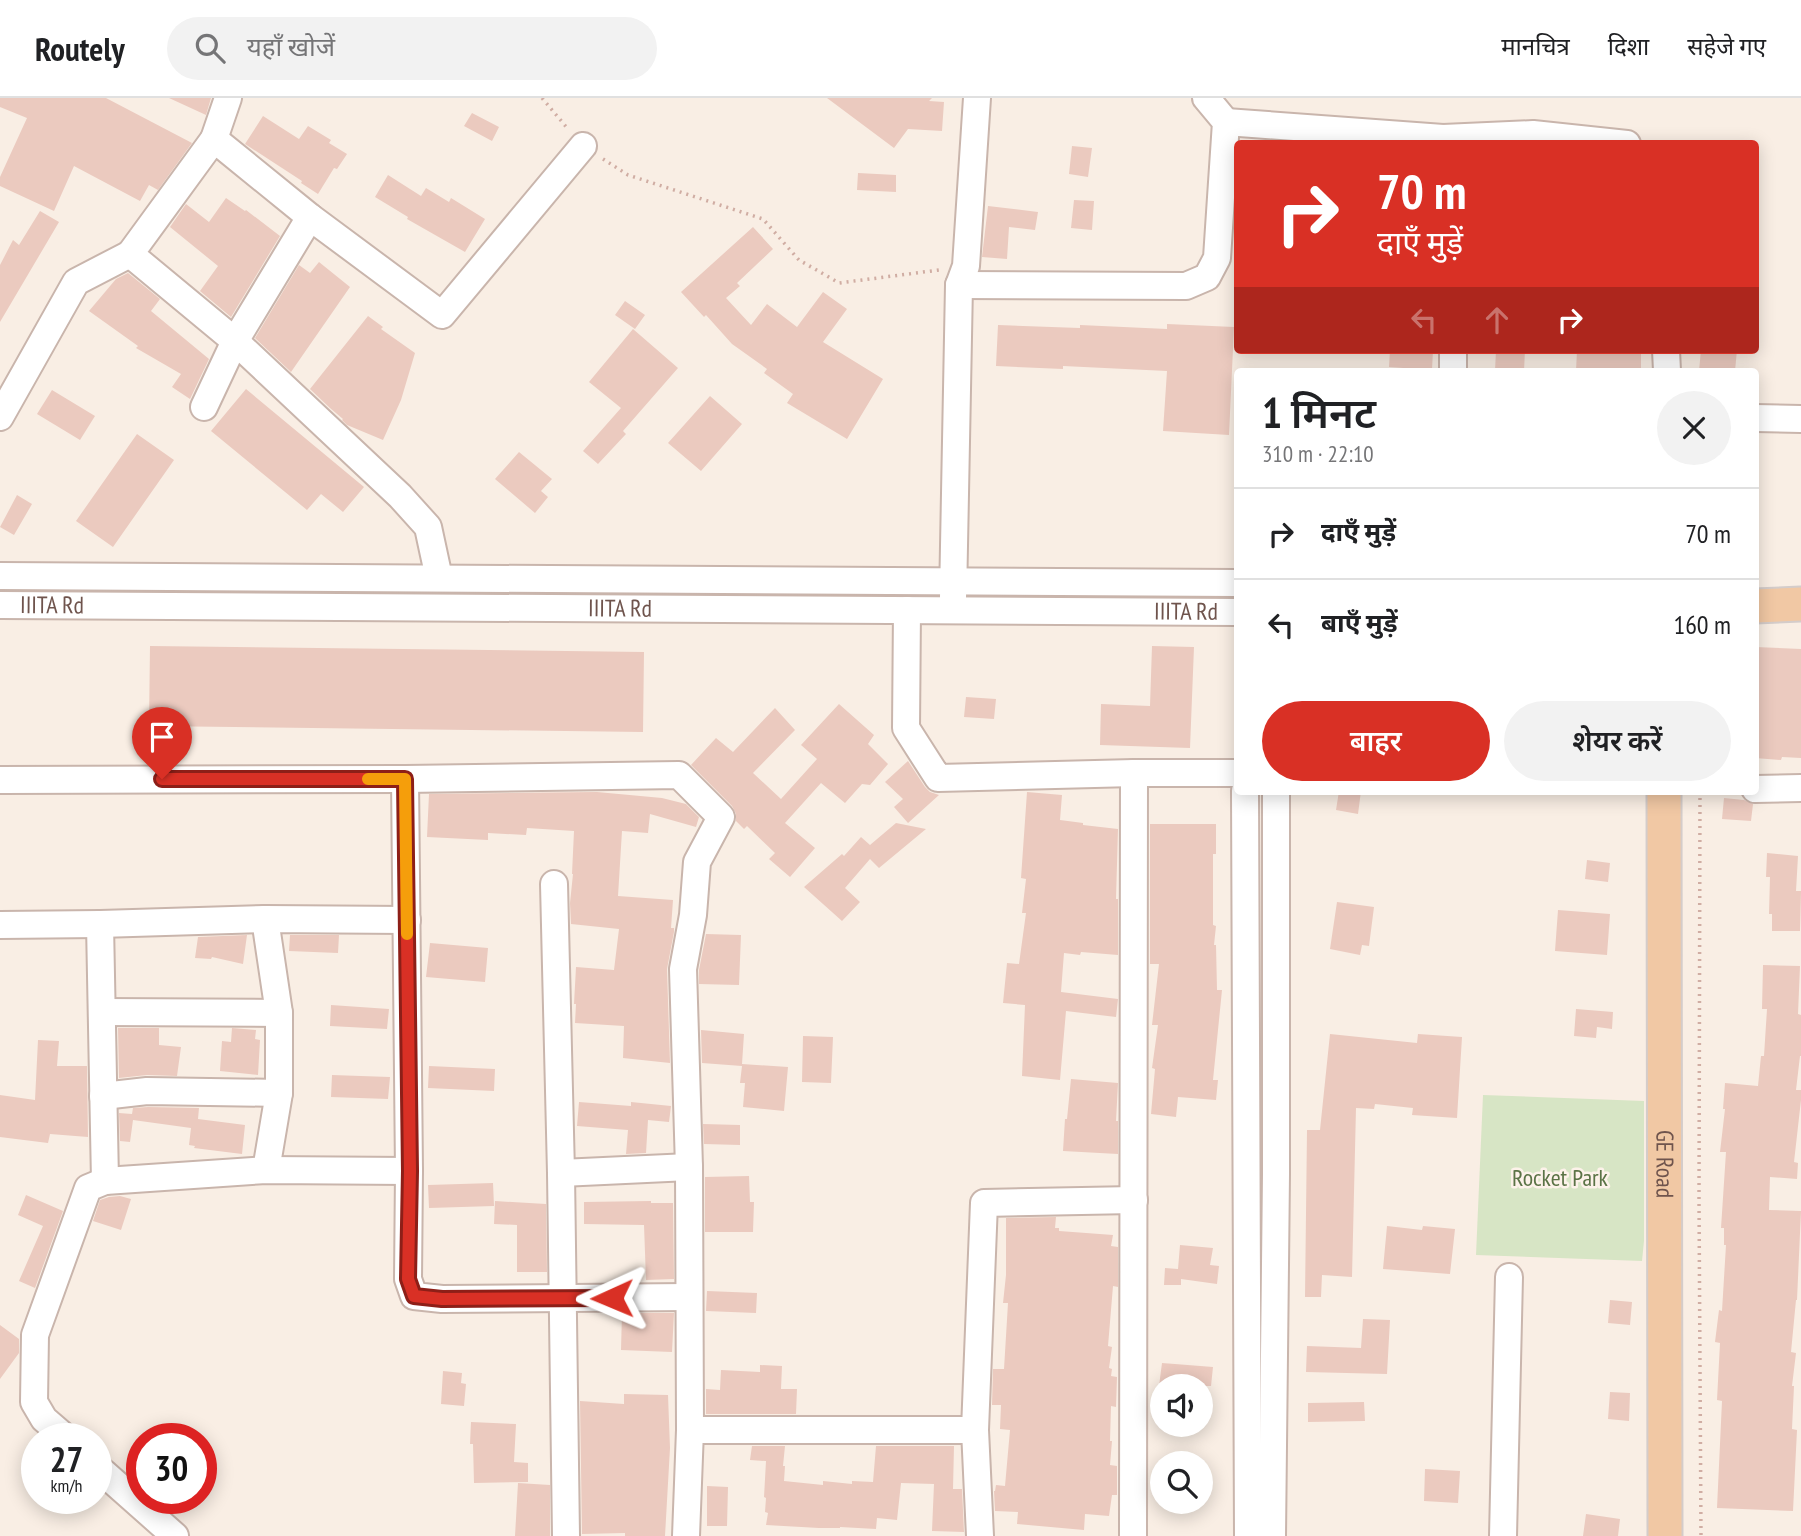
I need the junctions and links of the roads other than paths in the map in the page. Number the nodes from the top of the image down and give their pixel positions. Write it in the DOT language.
graph roads {
  1 [pos="228,98"];
  2 [pos="977,98"];
  3 [pos="1206,98"];
  4 [pos="1226,122"];
  5 [pos="214,139"];
  6 [pos="1432,140"];
  7 [pos="1456,140"];
  8 [pos="1589,140"];
  9 [pos="583,146"];
  10 [pos="310,217"];
  11 [pos="130,254"];
  12 [pos="962,276"];
  13 [pos="235,341"];
  14 [pos="204,407"];
  15 [pos="0,417"];
  16 [pos="1759,418"];
  17 [pos="1801,419"];
  18 [pos="10,576"];
  19 [pos="439,578"];
  20 [pos="953,581"];
  21 [pos="1234,583"];
  22 [pos="1801,604"];
  23 [pos="10,605"];
  24 [pos="1759,606"];
  25 [pos="907,610"];
  26 [pos="953,610"];
  27 [pos="1234,612"];
  28 [pos="1801,624"];
  29 [pos="1759,626"];
  30 [pos="1134,773"];
  31 [pos="1234,773"];
  32 [pos="405,779"];
  33 [pos="0,780"];
  34 [pos="1801,788"];
  35 [pos="1759,789"];
  36 [pos="1245,795"];
  37 [pos="1276,795"];
  38 [pos="1664,795"];
  39 [pos="1685,795"];
  40 [pos="554,884"];
  41 [pos="265,919"];
  42 [pos="407,920"];
  43 [pos="100,924"];
  44 [pos="0,925"];
  45 [pos="102,1012"];
  46 [pos="279,1013"];
  47 [pos="279,1093"];
  48 [pos="103,1096"];
  49 [pos="1674,1166"];
  50 [pos="689,1167"];
  51 [pos="266,1170"];
  52 [pos="410,1171"];
  53 [pos="561,1173"];
  54 [pos="105,1181"];
  55 [pos="1134,1200"];
  56 [pos="1509,1277"];
  57 [pos="689,1297"];
  58 [pos="562,1299"];
  59 [pos="49,1423"];
  60 [pos="690,1430"];
  61 [pos="975,1430"];
  62 [pos="112,1480"];
  63 [pos="176,1536"];
  64 [pos="566,1536"];
  65 [pos="686,1536"];
  66 [pos="980,1536"];
  67 [pos="1133,1536"];
  68 [pos="1248,1536"];
  69 [pos="1272,1536"];
  70 [pos="1503,1536"];
  71 [pos="1665,1536"];
  72 [pos="1684,1536"];
  1 -- 5 [label="street"];
  2 -- 12 [label="street"];
  3 -- 4 [label="street"];
  4 -- 6 [label="street"];
  4 -- 12 [label="street"];
  5 -- 10 [label="street"];
  5 -- 11 [label="street"];
  7 -- 8 [label="street"];
  9 -- 10 [label="street"];
  10 -- 13 [label="street"];
  11 -- 13 [label="street"];
  11 -- 15 [label="street"];
  12 -- 20 [label="street"];
  13 -- 14 [label="street"];
  13 -- 19 [label="street"];
  16 -- 17 [label="street"];
  18 -- 19 [label="street, IIITA Rd"];
  18 -- 23 [label="street"];
  19 -- 20 [label="street, IIITA Rd"];
  20 -- 21 [label="street, IIITA Rd"];
  20 -- 26 [label="street"];
  22 -- 24 [label="main road"];
  23 -- 25 [label="street, IIITA Rd"];
  25 -- 26 [label="street, IIITA Rd"];
  25 -- 30 [label="street"];
  26 -- 27 [label="street, IIITA Rd"];
  28 -- 29 [label="main road"];
  30 -- 31 [label="street"];
  30 -- 55 [label="street"];
  32 -- 33 [label="street"];
  32 -- 42 [label="street"];
  32 -- 50 [label="street"];
  34 -- 35 [label="street"];
  36 -- 68 [label="street"];
  37 -- 69 [label="street"];
  38 -- 49 [label="main road, GE Road"];
  39 -- 49 [label="main road, GE Road"];
  40 -- 53 [label="street"];
  41 -- 42 [label="street"];
  41 -- 43 [label="street"];
  41 -- 46 [label="street"];
  42 -- 52 [label="street"];
  43 -- 44 [label="street"];
  43 -- 45 [label="street"];
  45 -- 46 [label="street"];
  45 -- 48 [label="street"];
  46 -- 47 [label="street"];
  47 -- 48 [label="street"];
  47 -- 51 [label="street"];
  48 -- 54 [label="street"];
  49 -- 71 [label="main road, GE Road"];
  49 -- 72 [label="main road, GE Road"];
  50 -- 53 [label="street"];
  50 -- 57 [label="street"];
  51 -- 52 [label="street"];
  51 -- 54 [label="street"];
  52 -- 58 [label="street"];
  53 -- 58 [label="street"];
  54 -- 59 [label="street"];
  55 -- 61 [label="street"];
  55 -- 67 [label="street"];
  56 -- 70 [label="street"];
  57 -- 58 [label="street"];
  57 -- 60 [label="street"];
  58 -- 64 [label="street"];
  60 -- 61 [label="street"];
  60 -- 65 [label="street"];
  61 -- 66 [label="street"];
  62 -- 63 [label="street"];
}
